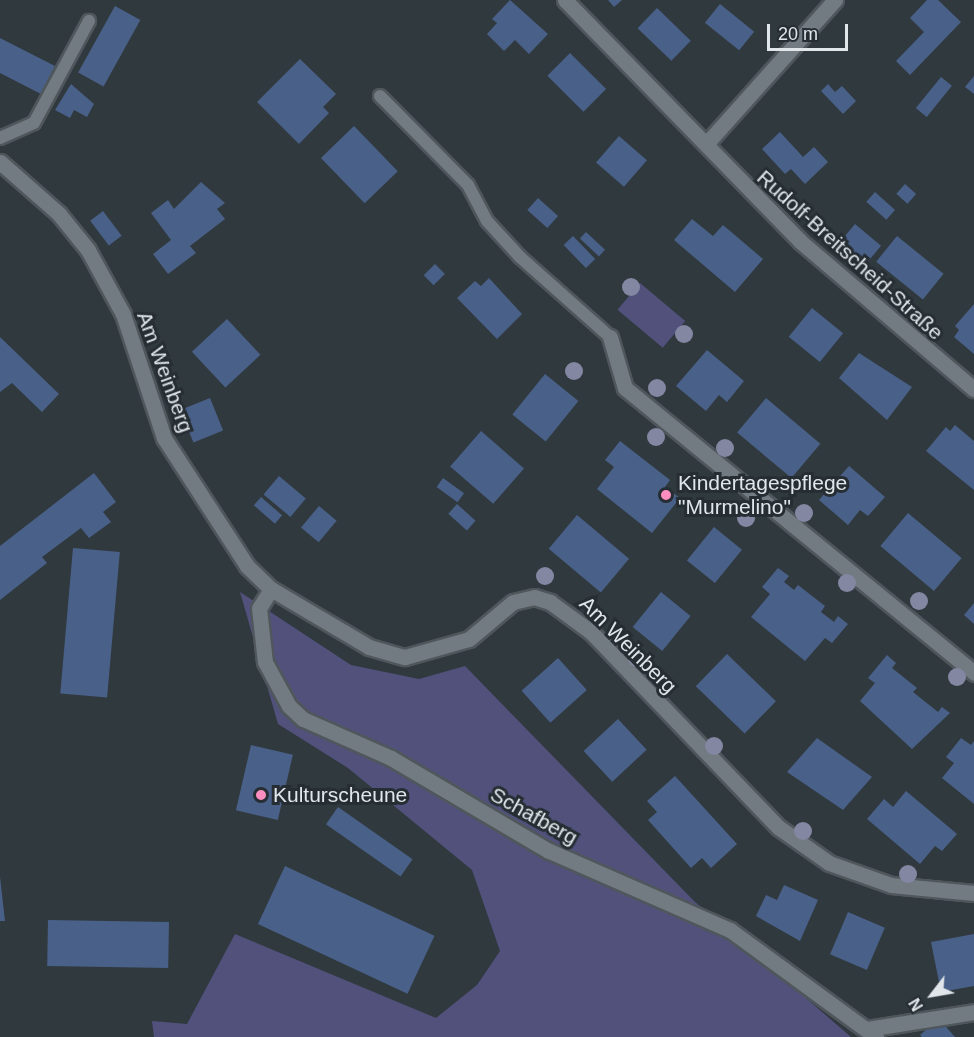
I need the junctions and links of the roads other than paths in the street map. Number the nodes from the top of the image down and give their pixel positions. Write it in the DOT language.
graph roads {
  1 [pos="565,0"];
  2 [pos="835,0"];
  3 [pos="89,21"];
  4 [pos="380,96"];
  5 [pos="0,138"];
  6 [pos="707,143"];
  7 [pos="0,162"];
  8 [pos="610,337"];
  9 [pos="974,388"];
  10 [pos="271,589"];
  11 [pos="974,673"];
  12 [pos="974,893"];
  13 [pos="974,1012"];
  14 [pos="872,1033"];
  1 -- 6 [label="street, Rudolf-Breitscheid-Straße"];
  2 -- 6 [label="street"];
  3 -- 5 [label="lane"];
  4 -- 8 [label="lane"];
  6 -- 9 [label="street, Rudolf-Breitscheid-Straße"];
  7 -- 10 [label="street, Am Weinberg"];
  8 -- 11 [label="street"];
  10 -- 12 [label="street, Am Weinberg"];
  10 -- 14 [label="street, Schafberg"];
  13 -- 14 [label="street, Schafberg"];
}
